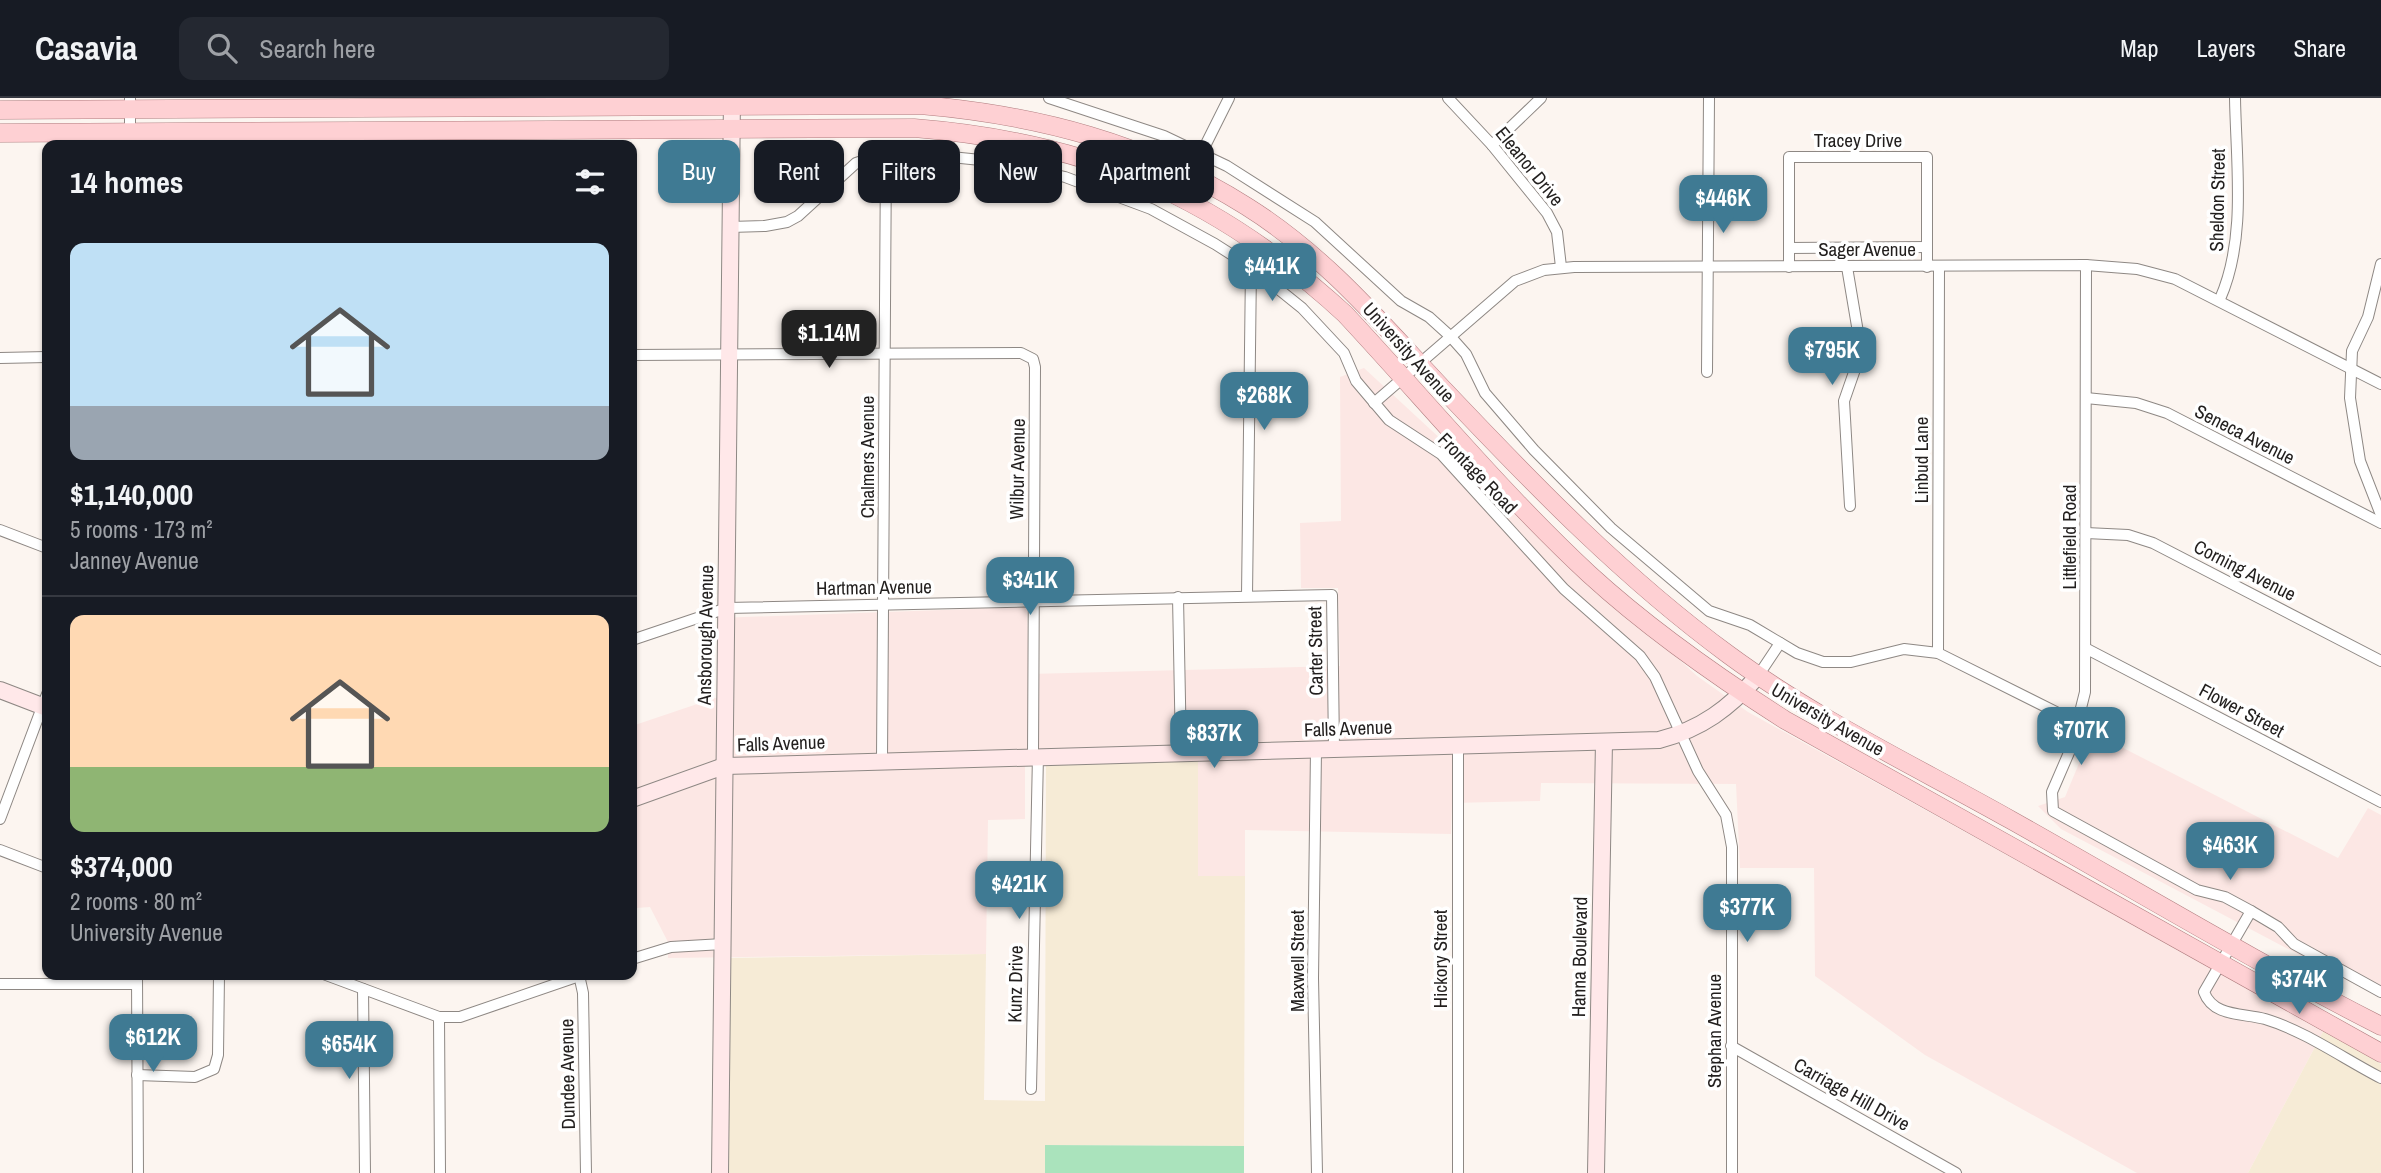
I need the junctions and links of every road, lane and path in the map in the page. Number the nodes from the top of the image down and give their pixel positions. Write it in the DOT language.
graph roads {
  1 [pos="1049,98"];
  2 [pos="1228,98"];
  3 [pos="1447,98"];
  4 [pos="1541,98"];
  5 [pos="1709,98"];
  6 [pos="2235,98"];
  7 [pos="1062,99"];
  8 [pos="436,102"];
  9 [pos="584,102"];
  10 [pos="732,102"];
  11 [pos="283,103"];
  12 [pos="130,104"];
  13 [pos="0,110"];
  14 [pos="732,129"];
  15 [pos="0,133"];
  16 [pos="283,138"];
  17 [pos="436,138"];
  18 [pos="584,138"];
  19 [pos="130,139"];
  20 [pos="1172,140"];
  21 [pos="1207,140"];
  22 [pos="1492,145"];
  23 [pos="960,157"];
  24 [pos="1927,157"];
  25 [pos="1214,160"];
  26 [pos="858,162"];
  27 [pos="886,203"];
  28 [pos="730,227"];
  29 [pos="1927,247"];
  30 [pos="1788,248"];
  31 [pos="2381,264"];
  32 [pos="2086,265"];
  33 [pos="1251,267"];
  34 [pos="1561,267"];
  35 [pos="1707,267"];
  36 [pos="1789,267"];
  37 [pos="1847,267"];
  38 [pos="1933,267"];
  39 [pos="2220,299"];
  40 [pos="1450,336"];
  41 [pos="729,354"];
  42 [pos="885,354"];
  43 [pos="637,355"];
  44 [pos="0,358"];
  45 [pos="42,358"];
  46 [pos="1418,362"];
  47 [pos="2350,367"];
  48 [pos="1707,373"];
  49 [pos="1403,376"];
  50 [pos="2381,384"];
  51 [pos="2086,398"];
  52 [pos="1374,403"];
  53 [pos="1850,506"];
  54 [pos="2381,515"];
  55 [pos="2381,523"];
  56 [pos="0,530"];
  57 [pos="2086,533"];
  58 [pos="42,546"];
  59 [pos="1332,595"];
  60 [pos="1247,596"];
  61 [pos="1178,597"];
  62 [pos="1033,601"];
  63 [pos="883,604"];
  64 [pos="727,608"];
  65 [pos="637,638"];
  66 [pos="1780,643"];
  67 [pos="2087,649"];
  68 [pos="1938,653"];
  69 [pos="2381,661"];
  70 [pos="1758,676"];
  71 [pos="0,690"];
  72 [pos="1742,693"];
  73 [pos="42,702"];
  74 [pos="42,713"];
  75 [pos="2078,723"];
  76 [pos="1679,735"];
  77 [pos="1604,742"];
  78 [pos="1458,746"];
  79 [pos="1334,749"];
  80 [pos="1316,750"];
  81 [pos="1181,752"];
  82 [pos="1036,755"];
  83 [pos="882,760"];
  84 [pos="724,766"];
  85 [pos="637,797"];
  86 [pos="2381,802"];
  87 [pos="0,819"];
  88 [pos="0,850"];
  89 [pos="42,866"];
  90 [pos="2251,911"];
  91 [pos="723,944"];
  92 [pos="2231,946"];
  93 [pos="637,957"];
  94 [pos="2219,965"];
  95 [pos="110,980"];
  96 [pos="137,980"];
  97 [pos="219,980"];
  98 [pos="339,980"];
  99 [pos="566,980"];
  100 [pos="581,980"];
  101 [pos="0,984"];
  102 [pos="363,989"];
  103 [pos="2381,992"];
  104 [pos="439,1017"];
  105 [pos="2381,1026"];
  106 [pos="1731,1046"];
  107 [pos="2381,1053"];
  108 [pos="137,1075"];
  109 [pos="2381,1079"];
  110 [pos="1031,1088"];
  111 [pos="1936,1167"];
  112 [pos="138,1173"];
  113 [pos="365,1173"];
  114 [pos="440,1173"];
  115 [pos="586,1173"];
  116 [pos="720,1173"];
  117 [pos="1317,1173"];
  118 [pos="1458,1173"];
  119 [pos="1596,1173"];
  120 [pos="1732,1173"];
  121 [pos="1956,1173"];
  1 -- 7 [label="street"];
  2 -- 21 [label="street"];
  3 -- 22 [label="street, Eleanor Drive"];
  4 -- 22 [label="street"];
  5 -- 35 [label="street"];
  6 -- 39 [label="street, Sheldon Street"];
  7 -- 20 [label="street"];
  8 -- 9 [label="main road, University Avenue"];
  8 -- 11 [label="main road, University Avenue"];
  9 -- 10 [label="main road, University Avenue"];
  10 -- 14 [label="street, Ansborough Avenue"];
  10 -- 46 [label="main road, University Avenue"];
  11 -- 12 [label="main road, University Avenue"];
  12 -- 13 [label="main road, University Avenue"];
  12 -- 19 [label="street"];
  14 -- 18 [label="main road, University Avenue"];
  14 -- 28 [label="street, Ansborough Avenue"];
  14 -- 49 [label="main road, University Avenue"];
  15 -- 19 [label="main road, University Avenue"];
  16 -- 17 [label="main road, University Avenue"];
  16 -- 19 [label="main road, University Avenue"];
  17 -- 18 [label="main road, University Avenue"];
  22 -- 34 [label="street, Eleanor Drive"];
  23 -- 33 [label="street, Frontage Road"];
  24 -- 29 [label="street, Linbud Lane"];
  24 -- 30 [label="street, Tracey Drive"];
  25 -- 40 [label="street"];
  26 -- 28 [label="street, Frontage Road"];
  27 -- 42 [label="street, Chalmers Avenue"];
  28 -- 41 [label="street, Ansborough Avenue"];
  29 -- 30 [label="street"];
  29 -- 38 [label="street, Linbud Lane"];
  30 -- 36 [label="street"];
  31 -- 47 [label="street"];
  32 -- 38 [label="street, Sager Avenue"];
  32 -- 39 [label="street, Sager Avenue"];
  32 -- 51 [label="street, Littlefield Road"];
  33 -- 52 [label="street, Frontage Road"];
  33 -- 60 [label="street"];
  34 -- 35 [label="street, Sager Avenue"];
  34 -- 40 [label="street, Sager Avenue"];
  35 -- 36 [label="street, Sager Avenue"];
  35 -- 48 [label="street"];
  36 -- 37 [label="street, Sager Avenue"];
  37 -- 38 [label="street, Sager Avenue"];
  37 -- 53 [label="street"];
  38 -- 68 [label="street, Linbud Lane"];
  39 -- 47 [label="street, Sager Avenue"];
  40 -- 46 [label="street, Sager Avenue"];
  40 -- 66 [label="street"];
  41 -- 42 [label="street"];
  41 -- 43 [label="street"];
  41 -- 64 [label="street, Ansborough Avenue"];
  42 -- 62 [label="street, Wilbur Avenue"];
  42 -- 63 [label="street, Chalmers Avenue"];
  44 -- 45 [label="street"];
  46 -- 49 [label="street, Sager Avenue"];
  46 -- 70 [label="main road, University Avenue"];
  47 -- 50 [label="street, Sager Avenue"];
  47 -- 54 [label="street"];
  49 -- 52 [label="street, Sager Avenue"];
  49 -- 72 [label="main road, University Avenue"];
  51 -- 55 [label="street, Seneca Avenue"];
  51 -- 57 [label="street, Littlefield Road"];
  52 -- 76 [label="street, Frontage Road"];
  56 -- 58 [label="street"];
  57 -- 67 [label="street, Littlefield Road"];
  57 -- 69 [label="street, Corning Avenue"];
  59 -- 60 [label="street, Hartman Avenue"];
  59 -- 79 [label="street, Carter Street"];
  60 -- 61 [label="street, Hartman Avenue"];
  61 -- 62 [label="street, Hartman Avenue"];
  61 -- 81 [label="street"];
  62 -- 63 [label="street, Hartman Avenue"];
  62 -- 82 [label="street, Wilbur Avenue"];
  63 -- 64 [label="street, Hartman Avenue"];
  63 -- 83 [label="street, Chalmers Avenue"];
  64 -- 65 [label="street, Hartman Avenue"];
  64 -- 84 [label="street, Ansborough Avenue"];
  66 -- 68 [label="street"];
  66 -- 70 [label="street, Falls Avenue"];
  67 -- 75 [label="street, Littlefield Road"];
  67 -- 86 [label="street, Flower Street"];
  68 -- 75 [label="street"];
  70 -- 72 [label="street, Falls Avenue"];
  70 -- 92 [label="main road, University Avenue"];
  71 -- 73 [label="street"];
  72 -- 76 [label="street, Falls Avenue"];
  72 -- 94 [label="main road, University Avenue"];
  74 -- 87 [label="street"];
  75 -- 90 [label="street, Littlefield Road"];
  76 -- 77 [label="street, Falls Avenue"];
  76 -- 106 [label="street, Stephan Avenue"];
  77 -- 78 [label="street, Falls Avenue"];
  77 -- 119 [label="street, Hanna Boulevard"];
  78 -- 79 [label="street, Falls Avenue"];
  78 -- 118 [label="street, Hickory Street"];
  79 -- 80 [label="street, Falls Avenue"];
  80 -- 81 [label="street, Falls Avenue"];
  80 -- 117 [label="street, Maxwell Street"];
  81 -- 82 [label="street, Falls Avenue"];
  82 -- 83 [label="street, Falls Avenue"];
  82 -- 110 [label="street, Kunz Drive"];
  83 -- 84 [label="street, Falls Avenue"];
  84 -- 85 [label="street, Falls Avenue"];
  84 -- 91 [label="street, Ansborough Avenue"];
  88 -- 89 [label="street"];
  90 -- 92 [label="street"];
  90 -- 103 [label="street"];
  91 -- 93 [label="street"];
  91 -- 116 [label="street, Ansborough Avenue"];
  92 -- 94 [label="street"];
  92 -- 105 [label="main road, University Avenue"];
  94 -- 107 [label="main road, University Avenue"];
  94 -- 109 [label="street"];
  95 -- 101 [label="street"];
  96 -- 108 [label="street"];
  97 -- 108 [label="street"];
  98 -- 102 [label="street"];
  99 -- 104 [label="street"];
  100 -- 115 [label="street, Dundee Avenue"];
  102 -- 104 [label="street"];
  102 -- 113 [label="street"];
  104 -- 114 [label="street"];
  106 -- 111 [label="street, Carriage Hill Drive"];
  106 -- 120 [label="street, Stephan Avenue"];
  108 -- 112 [label="street"];
  111 -- 121 [label="street, Carriage Hill Drive"];
}
